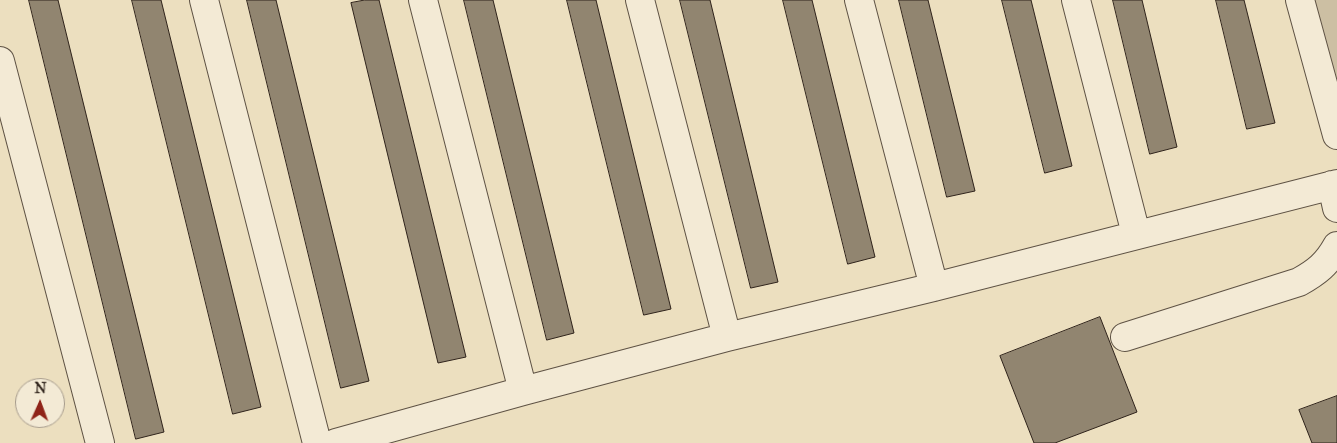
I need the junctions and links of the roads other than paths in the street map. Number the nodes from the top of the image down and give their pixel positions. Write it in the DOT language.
graph roads {
  1 [pos="204,0"];
  2 [pos="423,0"];
  3 [pos="640,0"];
  4 [pos="859,0"];
  5 [pos="1076,0"];
  6 [pos="1300,0"];
  7 [pos="0,61"];
  8 [pos="1337,135"];
  9 [pos="1335,192"];
  10 [pos="1136,234"];
  11 [pos="1337,246"];
  12 [pos="934,287"];
  13 [pos="727,337"];
  14 [pos="1125,337"];
  15 [pos="523,391"];
  16 [pos="100,443"];
  17 [pos="317,443"];
  18 [pos="336,443"];
  1 -- 17 [label="street"];
  2 -- 15 [label="street"];
  3 -- 13 [label="street"];
  4 -- 12 [label="street"];
  5 -- 10 [label="street"];
  6 -- 8 [label="street"];
  7 -- 16 [label="street"];
  9 -- 10 [label="street"];
  10 -- 12 [label="street"];
  11 -- 14 [label="street"];
  12 -- 13 [label="street"];
  13 -- 15 [label="street"];
  15 -- 18 [label="street"];
}
